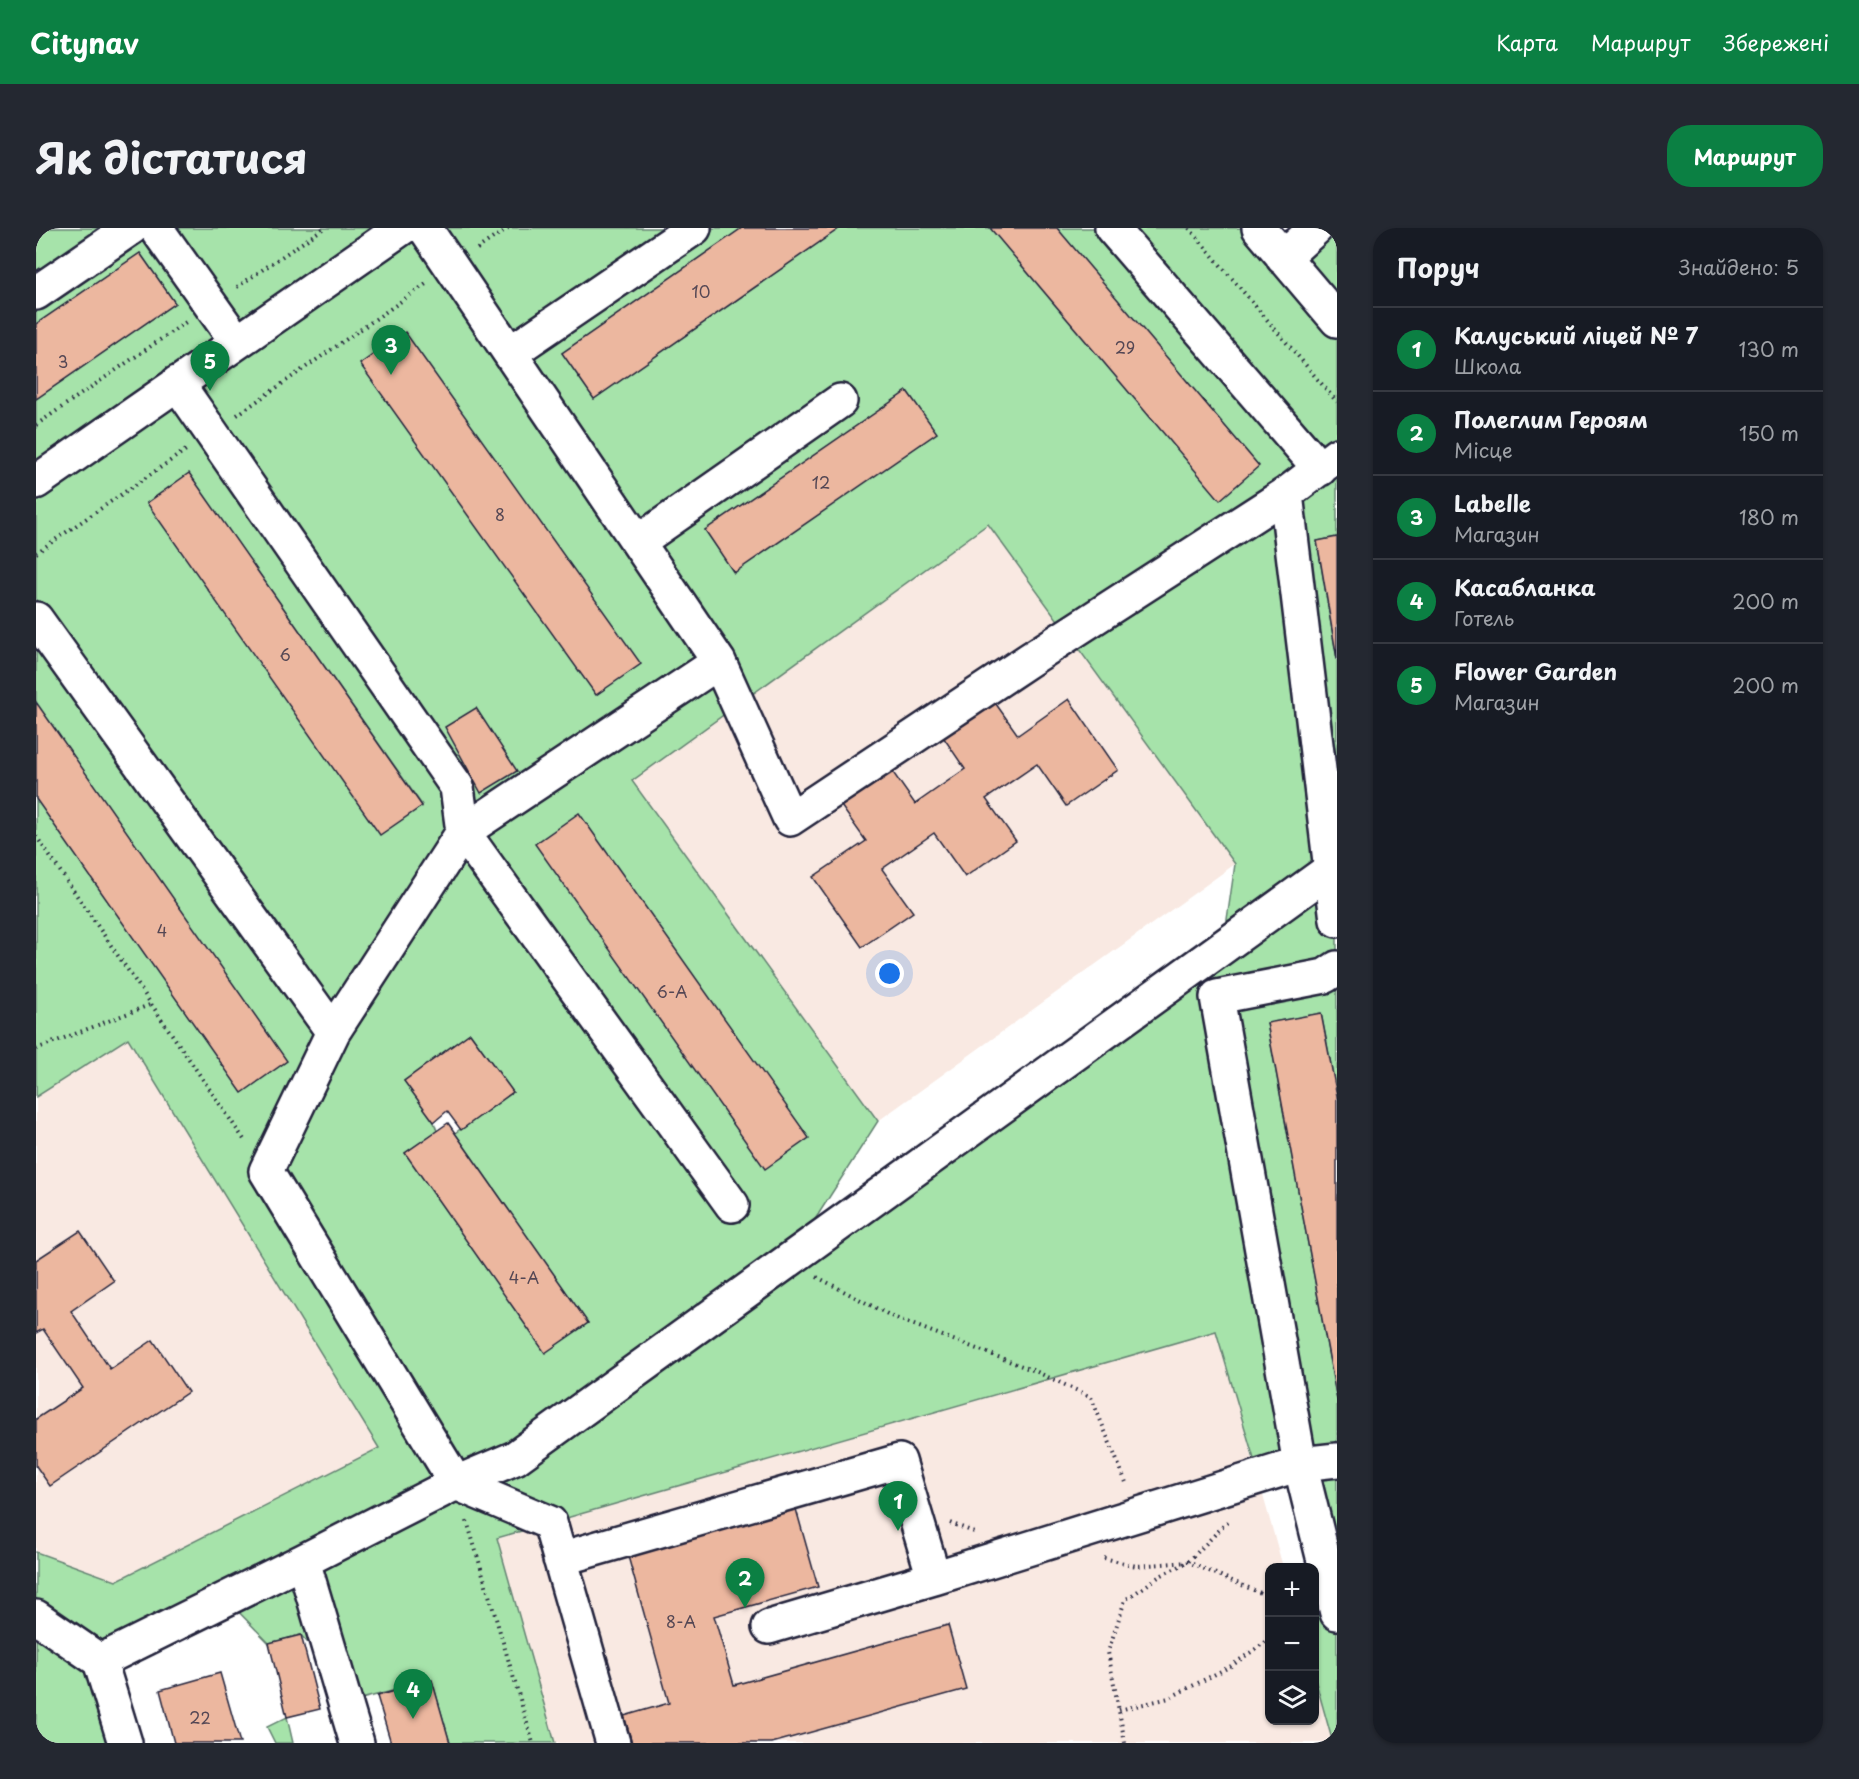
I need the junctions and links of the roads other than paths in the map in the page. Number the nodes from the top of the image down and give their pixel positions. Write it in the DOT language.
graph roads {
  1 [pos="131,228"];
  2 [pos="156,228"];
  3 [pos="402,228"];
  4 [pos="425,228"];
  5 [pos="694,228"];
  6 [pos="1112,228"];
  7 [pos="1259,228"];
  8 [pos="1316,228"];
  9 [pos="1283,258"];
  10 [pos="36,293"];
  11 [pos="1337,320"];
  12 [pos="237,342"];
  13 [pos="510,353"];
  14 [pos="177,383"];
  15 [pos="840,401"];
  16 [pos="1328,462"];
  17 [pos="36,482"];
  18 [pos="1286,494"];
  19 [pos="638,542"];
  20 [pos="36,619"];
  21 [pos="719,662"];
  22 [pos="463,832"];
  23 [pos="1331,869"];
  24 [pos="1337,920"];
  25 [pos="1337,968"];
  26 [pos="333,1032"];
  27 [pos="732,1205"];
  28 [pos="1337,1460"];
  29 [pos="1300,1464"];
  30 [pos="456,1483"];
  31 [pos="561,1559"];
  32 [pos="303,1561"];
  33 [pos="934,1578"];
  34 [pos="1337,1613"];
  35 [pos="36,1617"];
  36 [pos="769,1627"];
  37 [pos="100,1661"];
  38 [pos="125,1743"];
  39 [pos="357,1743"];
  40 [pos="613,1743"];
  1 -- 10 [label="street"];
  2 -- 12 [label="street"];
  3 -- 12 [label="street"];
  4 -- 13 [label="street"];
  5 -- 13 [label="street"];
  6 -- 16 [label="street"];
  7 -- 9 [label="street"];
  8 -- 9 [label="street"];
  9 -- 11 [label="street"];
  12 -- 14 [label="street"];
  13 -- 19 [label="street"];
  14 -- 17 [label="street"];
  14 -- 22 [label="street"];
  15 -- 19 [label="street"];
  16 -- 18 [label="street"];
  18 -- 21 [label="street"];
  18 -- 23 [label="street"];
  19 -- 21 [label="street"];
  20 -- 26 [label="street"];
  21 -- 22 [label="street"];
  22 -- 26 [label="street"];
  22 -- 27 [label="street"];
  23 -- 24 [label="street"];
  23 -- 30 [label="street"];
  25 -- 29 [label="street"];
  26 -- 30 [label="street"];
  28 -- 29 [label="street"];
  29 -- 33 [label="street"];
  29 -- 34 [label="street"];
  30 -- 31 [label="street"];
  30 -- 32 [label="street"];
  31 -- 33 [label="street"];
  31 -- 40 [label="street"];
  32 -- 37 [label="street"];
  32 -- 39 [label="street"];
  33 -- 36 [label="street"];
  35 -- 37 [label="street"];
  37 -- 38 [label="street"];
}
